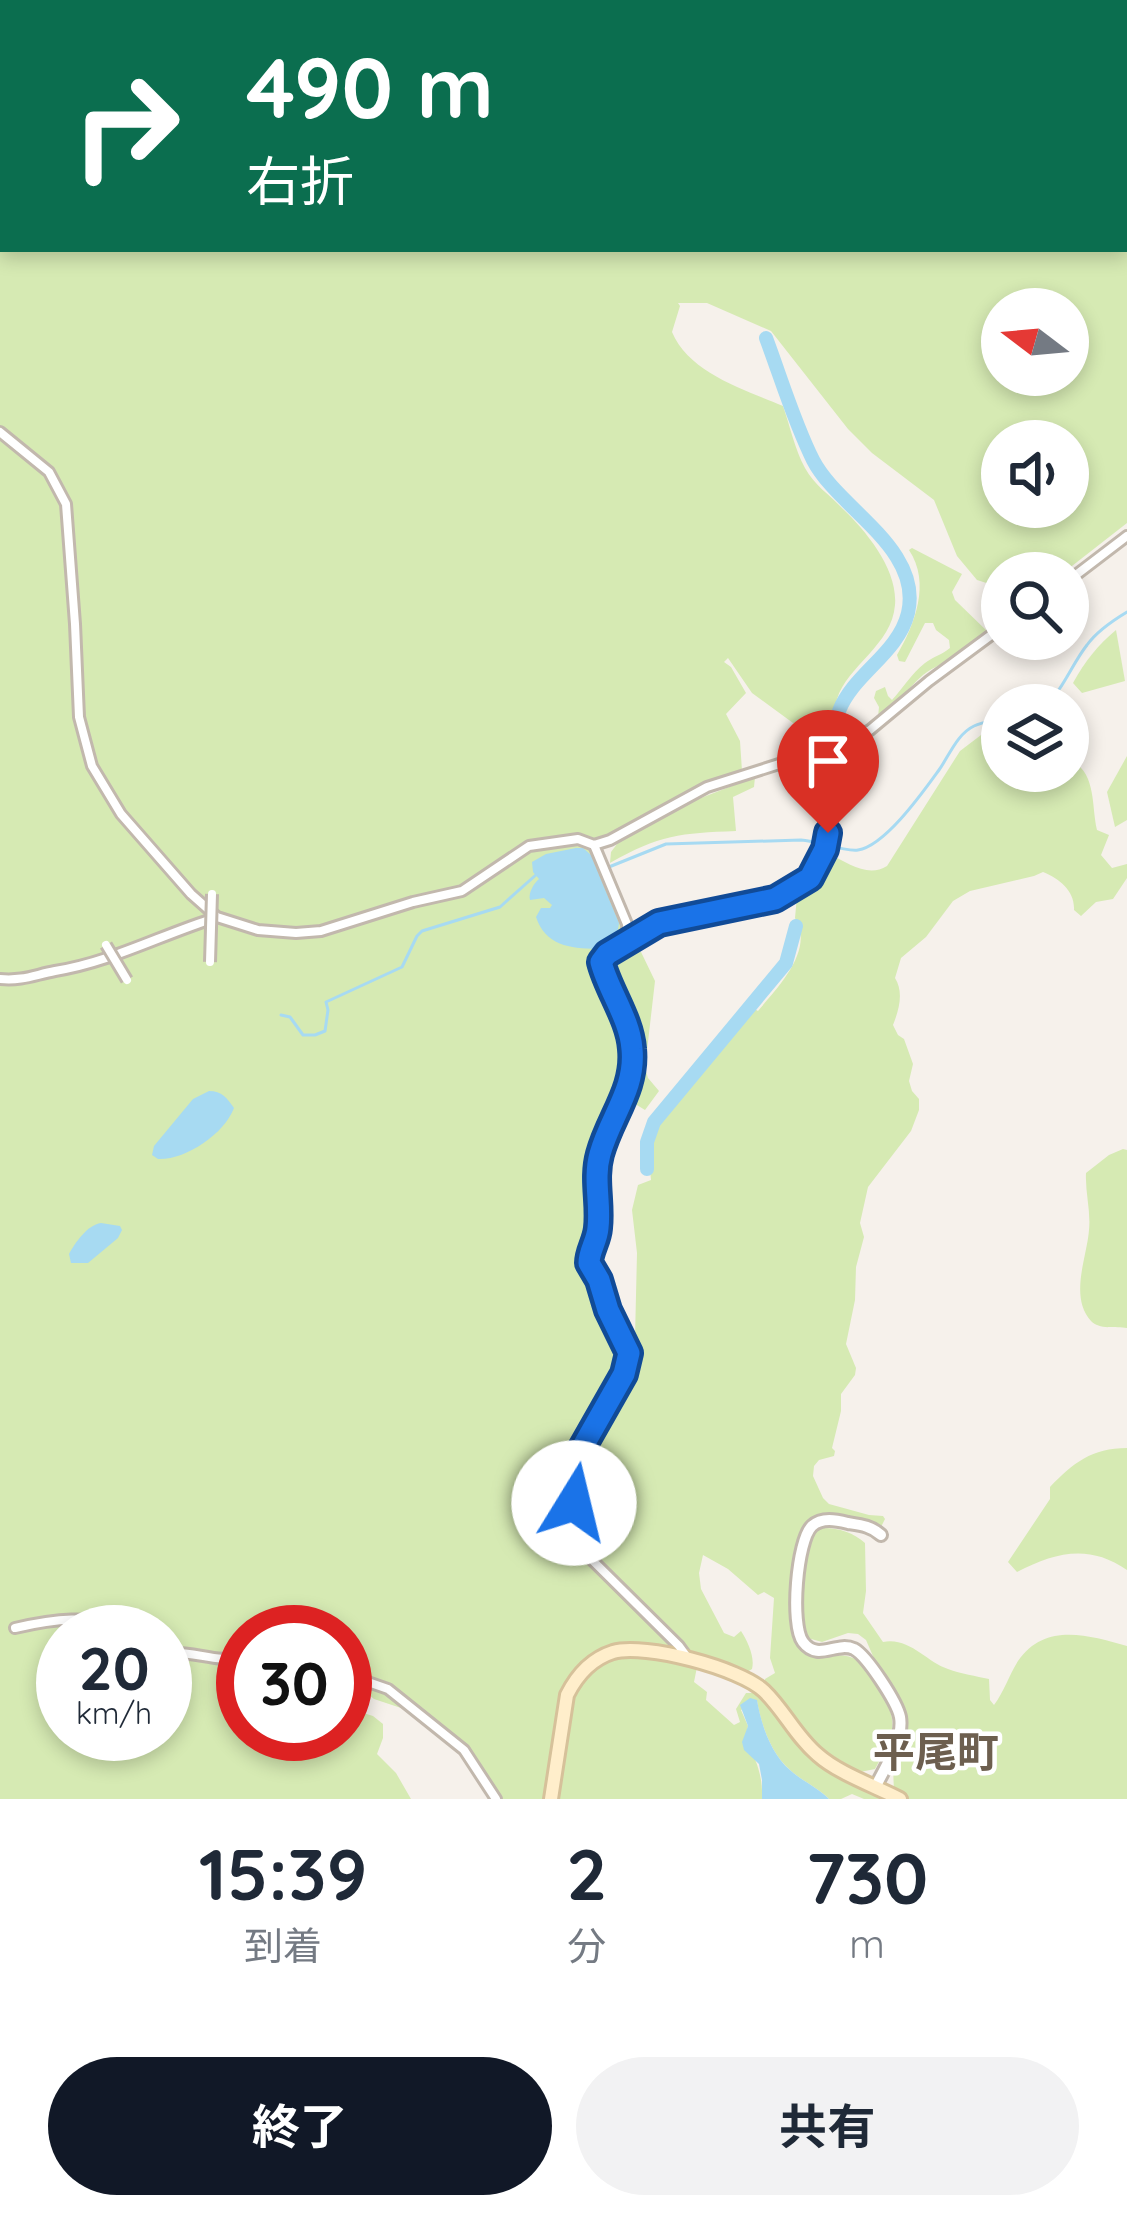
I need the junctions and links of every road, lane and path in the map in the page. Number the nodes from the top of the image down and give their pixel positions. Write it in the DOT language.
graph roads {
  1 [pos="0,432"];
  2 [pos="1127,536"];
  3 [pos="1089,565"];
  4 [pos="981,642"];
  5 [pos="845,742"];
  6 [pos="594,844"];
  7 [pos="212,894"];
  8 [pos="217,917"];
  9 [pos="628,942"];
  10 [pos="106,945"];
  11 [pos="210,962"];
  12 [pos="0,980"];
  13 [pos="128,980"];
  14 [pos="881,1535"];
  15 [pos="36,1624"];
  16 [pos="15,1628"];
  17 [pos="688,1660"];
  18 [pos="372,1681"];
  19 [pos="876,1786"];
  20 [pos="496,1799"];
  21 [pos="551,1799"];
  22 [pos="900,1799"];
  1 -- 8 [label="street"];
  2 -- 3 [label="street"];
  4 -- 5 [label="street"];
  5 -- 6 [label="street"];
  5 -- 9 [label="street"];
  6 -- 8 [label="street"];
  6 -- 9 [label="street"];
  7 -- 11 [label="street, bridge"];
  8 -- 12 [label="street"];
  9 -- 17 [label="street"];
  10 -- 13 [label="street, bridge"];
  14 -- 19 [label="street"];
  15 -- 16 [label="street"];
  17 -- 19 [label="main road"];
  17 -- 21 [label="main road"];
  18 -- 20 [label="street"];
  19 -- 22 [label="main road"];
}
